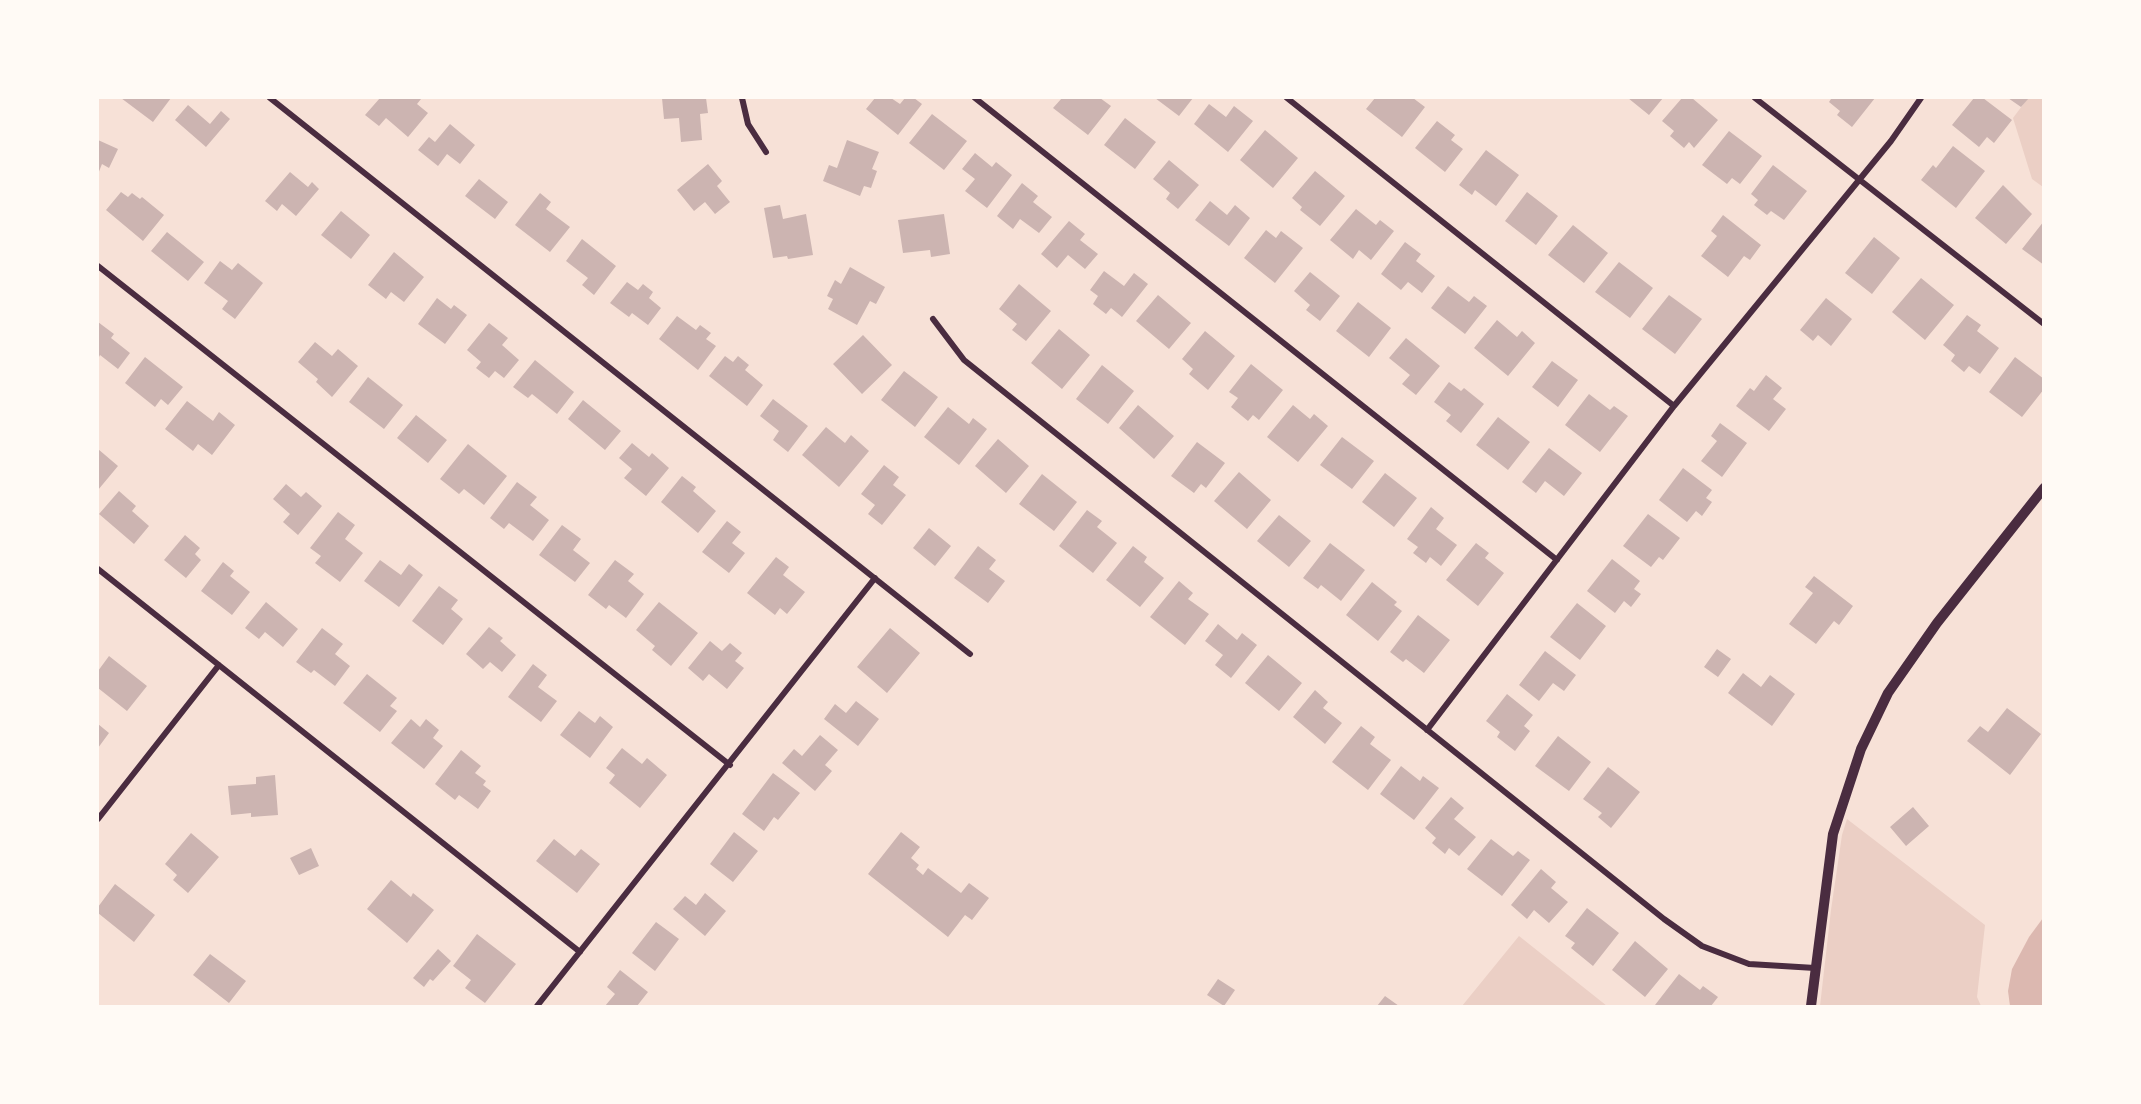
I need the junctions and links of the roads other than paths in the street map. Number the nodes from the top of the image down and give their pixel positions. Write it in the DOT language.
graph roads {
  1 [pos="270,98"];
  2 [pos="742,98"];
  3 [pos="975,98"];
  4 [pos="1287,98"];
  5 [pos="1755,98"];
  6 [pos="1921,98"];
  7 [pos="766,152"];
  8 [pos="1859,180"];
  9 [pos="98,266"];
  10 [pos="933,319"];
  11 [pos="2043,324"];
  12 [pos="1674,406"];
  13 [pos="2043,488"];
  14 [pos="1557,560"];
  15 [pos="98,569"];
  16 [pos="875,578"];
  17 [pos="970,654"];
  18 [pos="219,665"];
  19 [pos="1426,730"];
  20 [pos="730,765"];
  21 [pos="98,819"];
  22 [pos="580,952"];
  23 [pos="1815,968"];
  24 [pos="537,1006"];
  25 [pos="1811,1006"];
  1 -- 16 [label="street"];
  2 -- 7 [label="street"];
  3 -- 14 [label="street"];
  4 -- 12 [label="street"];
  5 -- 8 [label="street"];
  6 -- 8 [label="street"];
  8 -- 11 [label="street"];
  8 -- 12 [label="street"];
  9 -- 20 [label="street"];
  10 -- 19 [label="street"];
  12 -- 14 [label="street"];
  13 -- 23 [label="street"];
  14 -- 19 [label="street"];
  15 -- 18 [label="street"];
  16 -- 17 [label="street"];
  16 -- 20 [label="street"];
  18 -- 21 [label="street"];
  18 -- 22 [label="street"];
  19 -- 23 [label="street"];
  20 -- 22 [label="street"];
  22 -- 24 [label="street"];
  23 -- 25 [label="street"];
}
